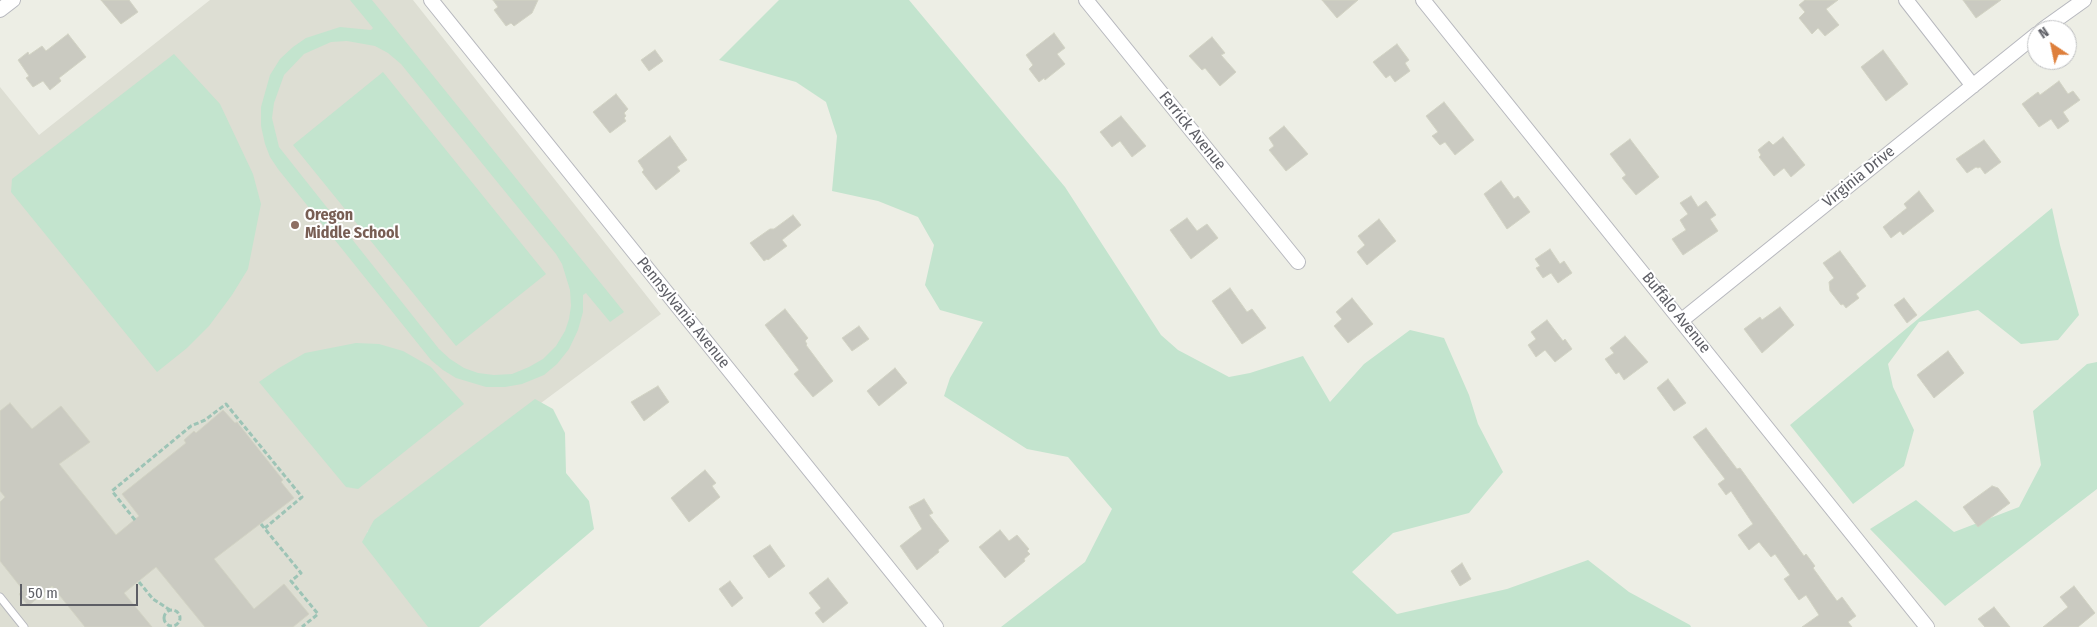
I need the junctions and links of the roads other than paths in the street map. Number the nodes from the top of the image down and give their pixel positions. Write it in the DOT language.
graph roads {
  1 [pos="13,0"];
  2 [pos="431,0"];
  3 [pos="1086,0"];
  4 [pos="1423,0"];
  5 [pos="1906,0"];
  6 [pos="2084,0"];
  7 [pos="0,10"];
  8 [pos="2056,20"];
  9 [pos="2027,42"];
  10 [pos="1973,86"];
  11 [pos="1298,262"];
  12 [pos="1682,320"];
  13 [pos="0,597"];
  14 [pos="24,627"];
  15 [pos="936,627"];
  16 [pos="1927,627"];
  1 -- 7 [label="street"];
  2 -- 15 [label="street, Pennsylvania Avenue"];
  3 -- 11 [label="street, Ferrick Avenue"];
  4 -- 12 [label="street, Buffalo Avenue"];
  5 -- 10 [label="street"];
  6 -- 8 [label="street"];
  9 -- 10 [label="street, Virginia Drive"];
  10 -- 12 [label="street, Virginia Drive"];
  12 -- 16 [label="street, Buffalo Avenue"];
  13 -- 14 [label="lane"];
}
